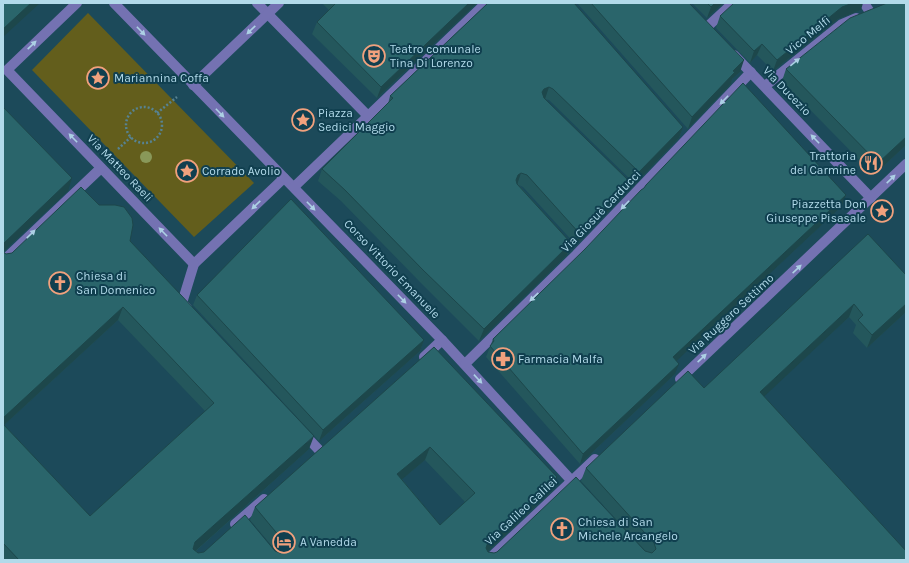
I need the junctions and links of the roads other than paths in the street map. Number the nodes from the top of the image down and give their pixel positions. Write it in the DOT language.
graph roads {
  1 [pos="76,3"];
  2 [pos="114,3"];
  3 [pos="257,3"];
  4 [pos="279,3"];
  5 [pos="486,3"];
  6 [pos="733,3"];
  7 [pos="864,3"];
  8 [pos="882,7"];
  9 [pos="870,12"];
  10 [pos="267,14"];
  11 [pos="707,28"];
  12 [pos="729,50"];
  13 [pos="752,72"];
  14 [pos="193,85"];
  15 [pos="765,86"];
  16 [pos="368,116"];
  17 [pos="906,164"];
  18 [pos="101,168"];
  19 [pos="284,178"];
  20 [pos="294,187"];
  21 [pos="871,198"];
  22 [pos="3,261"];
  23 [pos="194,264"];
  24 [pos="192,314"];
  25 [pos="442,340"];
  26 [pos="465,364"];
  27 [pos="413,366"];
  28 [pos="670,388"];
  29 [pos="298,428"];
  30 [pos="319,450"];
  31 [pos="601,454"];
  32 [pos="572,481"];
  33 [pos="271,493"];
  34 [pos="588,498"];
  35 [pos="241,519"];
  36 [pos="249,528"];
  37 [pos="230,529"];
  38 [pos="488,560"];
  18 -- 1 [label="street, Via Matteo Raeli, one-way"];
  2 -- 14 [label="street, Corso Vittorio Emanuele, one-way"];
  3 -- 10 [label="street"];
  4 -- 10 [label="street"];
  5 -- 16 [label="street"];
  6 -- 11 [label="street"];
  7 -- 9 [label="street"];
  8 -- 9 [label="street, Vico Melfi"];
  15 -- 9 [label="street, Vico Melfi, one-way"];
  10 -- 14 [label="street, one-way"];
  10 -- 16 [label="street"];
  12 -- 13 [label="street, Via Ducezio"];
  13 -- 15 [label="street, Via Ducezio"];
  13 -- 26 [label="street, Via Giosuè Carducci, one-way"];
  14 -- 19 [label="street, Corso Vittorio Emanuele, one-way"];
  21 -- 15 [label="street, Via Ducezio, one-way"];
  16 -- 20 [label="street"];
  21 -- 17 [label="street, Via Ruggero Settimo, one-way"];
  22 -- 18 [label="street, one-way"];
  23 -- 18 [label="street, Via Matteo Raeli, one-way"];
  19 -- 20 [label="street, Corso Vittorio Emanuele"];
  19 -- 23 [label="street, one-way"];
  20 -- 25 [label="street, Corso Vittorio Emanuele, one-way"];
  28 -- 21 [label="street, Via Ruggero Settimo, one-way"];
  23 -- 24 [label="street"];
  25 -- 26 [label="street, Corso Vittorio Emanuele"];
  25 -- 27 [label="street"];
  26 -- 32 [label="street, Corso Vittorio Emanuele, one-way"];
  29 -- 30 [label="street"];
  31 -- 32 [label="street"];
  32 -- 34 [label="street, Corso Vittorio Emanuele"];
  32 -- 38 [label="street, Via Galileo Galilei"];
  33 -- 35 [label="street"];
  35 -- 36 [label="street"];
  35 -- 37 [label="street"];
}
